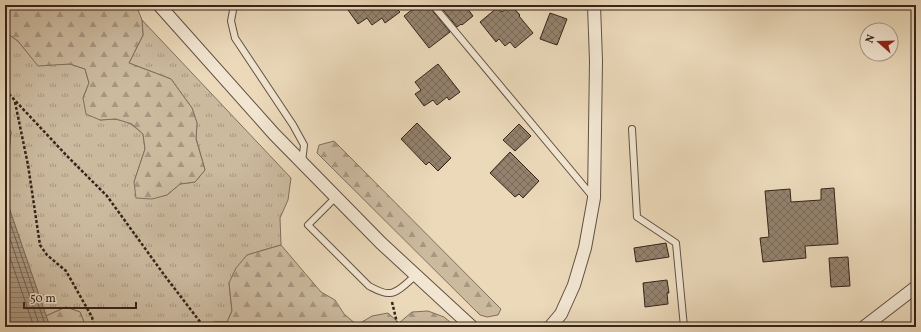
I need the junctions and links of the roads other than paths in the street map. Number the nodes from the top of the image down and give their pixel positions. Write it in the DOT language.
graph roads {
  1 [pos="159,5"];
  2 [pos="234,5"];
  3 [pos="433,5"];
  4 [pos="594,5"];
  5 [pos="632,129"];
  6 [pos="302,162"];
  7 [pos="336,197"];
  8 [pos="594,198"];
  9 [pos="416,275"];
  10 [pos="916,287"];
  11 [pos="472,327"];
  12 [pos="550,327"];
  13 [pos="684,327"];
  14 [pos="864,327"];
  1 -- 6 [label="street"];
  2 -- 6 [label="lane"];
  3 -- 8 [label="lane"];
  4 -- 8 [label="street"];
  5 -- 13 [label="lane"];
  6 -- 7 [label="street"];
  7 -- 9 [label="street"];
  7 -- 9 [label="lane"];
  8 -- 12 [label="street"];
  9 -- 11 [label="street"];
  10 -- 14 [label="street"];
}
